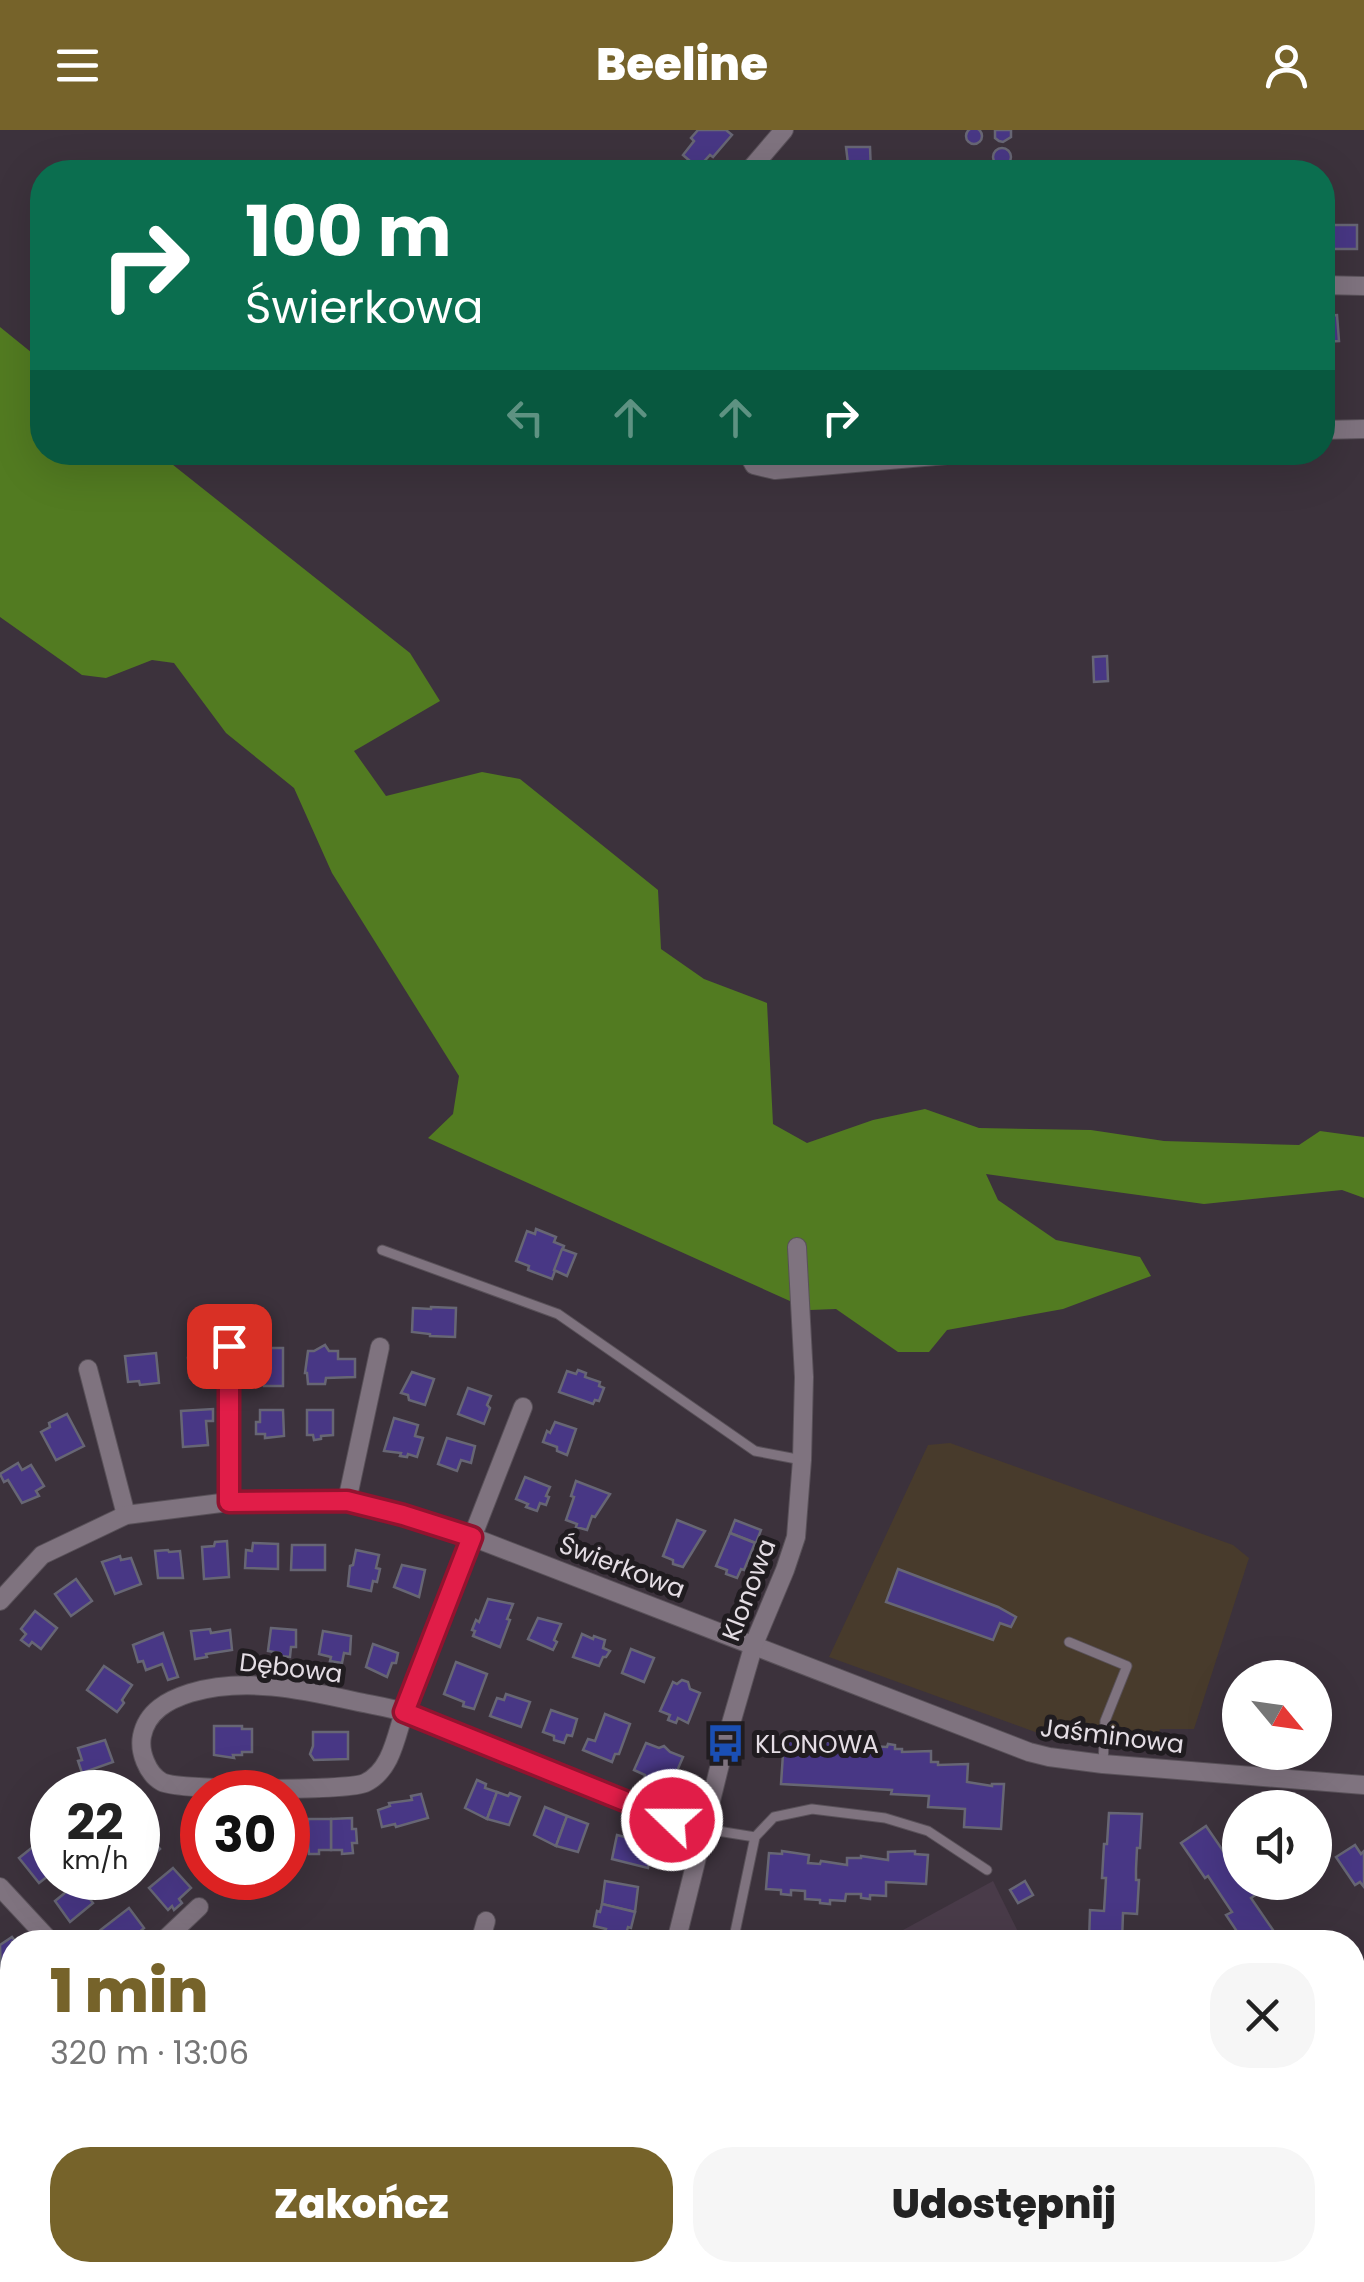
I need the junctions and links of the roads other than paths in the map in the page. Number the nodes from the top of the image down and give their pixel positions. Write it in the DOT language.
graph roads {
  1 [pos="784,130"];
  2 [pos="758,160"];
  3 [pos="1335,285"];
  4 [pos="1364,286"];
  5 [pos="1364,428"];
  6 [pos="1335,429"];
  7 [pos="754,465"];
  8 [pos="832,465"];
  9 [pos="797,1247"];
  10 [pos="382,1250"];
  11 [pos="229,1346"];
  12 [pos="380,1347"];
  13 [pos="88,1370"];
  14 [pos="523,1407"];
  15 [pos="802,1460"];
  16 [pos="347,1501"];
  17 [pos="229,1502"];
  18 [pos="126,1514"];
  19 [pos="472,1537"];
  20 [pos="0,1601"];
  21 [pos="1069,1642"];
  22 [pos="754,1644"];
  23 [pos="404,1712"];
  24 [pos="1103,1764"];
  25 [pos="1364,1785"];
  26 [pos="704,1829"];
  27 [pos="755,1838"];
  28 [pos="987,1870"];
  29 [pos="0,1887"];
  30 [pos="200,1908"];
  31 [pos="486,1921"];
  32 [pos="40,1930"];
  33 [pos="175,1930"];
  34 [pos="483,1930"];
  35 [pos="679,1930"];
  36 [pos="736,1930"];
  1 -- 2 [label="street"];
  3 -- 4 [label="street"];
  5 -- 6 [label="street"];
  7 -- 8 [label="street"];
  9 -- 15 [label="street, Klonowa"];
  10 -- 15 [label="lane"];
  11 -- 17 [label="street"];
  12 -- 16 [label="street"];
  13 -- 18 [label="street"];
  14 -- 19 [label="street"];
  15 -- 22 [label="street, Klonowa"];
  16 -- 17 [label="street, Świerkowa"];
  16 -- 19 [label="street, Świerkowa"];
  17 -- 18 [label="street, Świerkowa"];
  18 -- 20 [label="street, Świerkowa"];
  19 -- 22 [label="street, Świerkowa"];
  19 -- 23 [label="street"];
  21 -- 24 [label="lane"];
  22 -- 24 [label="street, Jaśminowa"];
  22 -- 26 [label="street, Klonowa"];
  23 -- 23 [label="street, Dębowa"];
  23 -- 26 [label="street, Dębowa"];
  24 -- 25 [label="street, Jaśminowa"];
  26 -- 27 [label="lane"];
  26 -- 35 [label="street, Klonowa"];
  27 -- 28 [label="lane"];
  27 -- 36 [label="lane"];
  29 -- 32 [label="street"];
  30 -- 33 [label="street"];
  31 -- 34 [label="street"];
}
